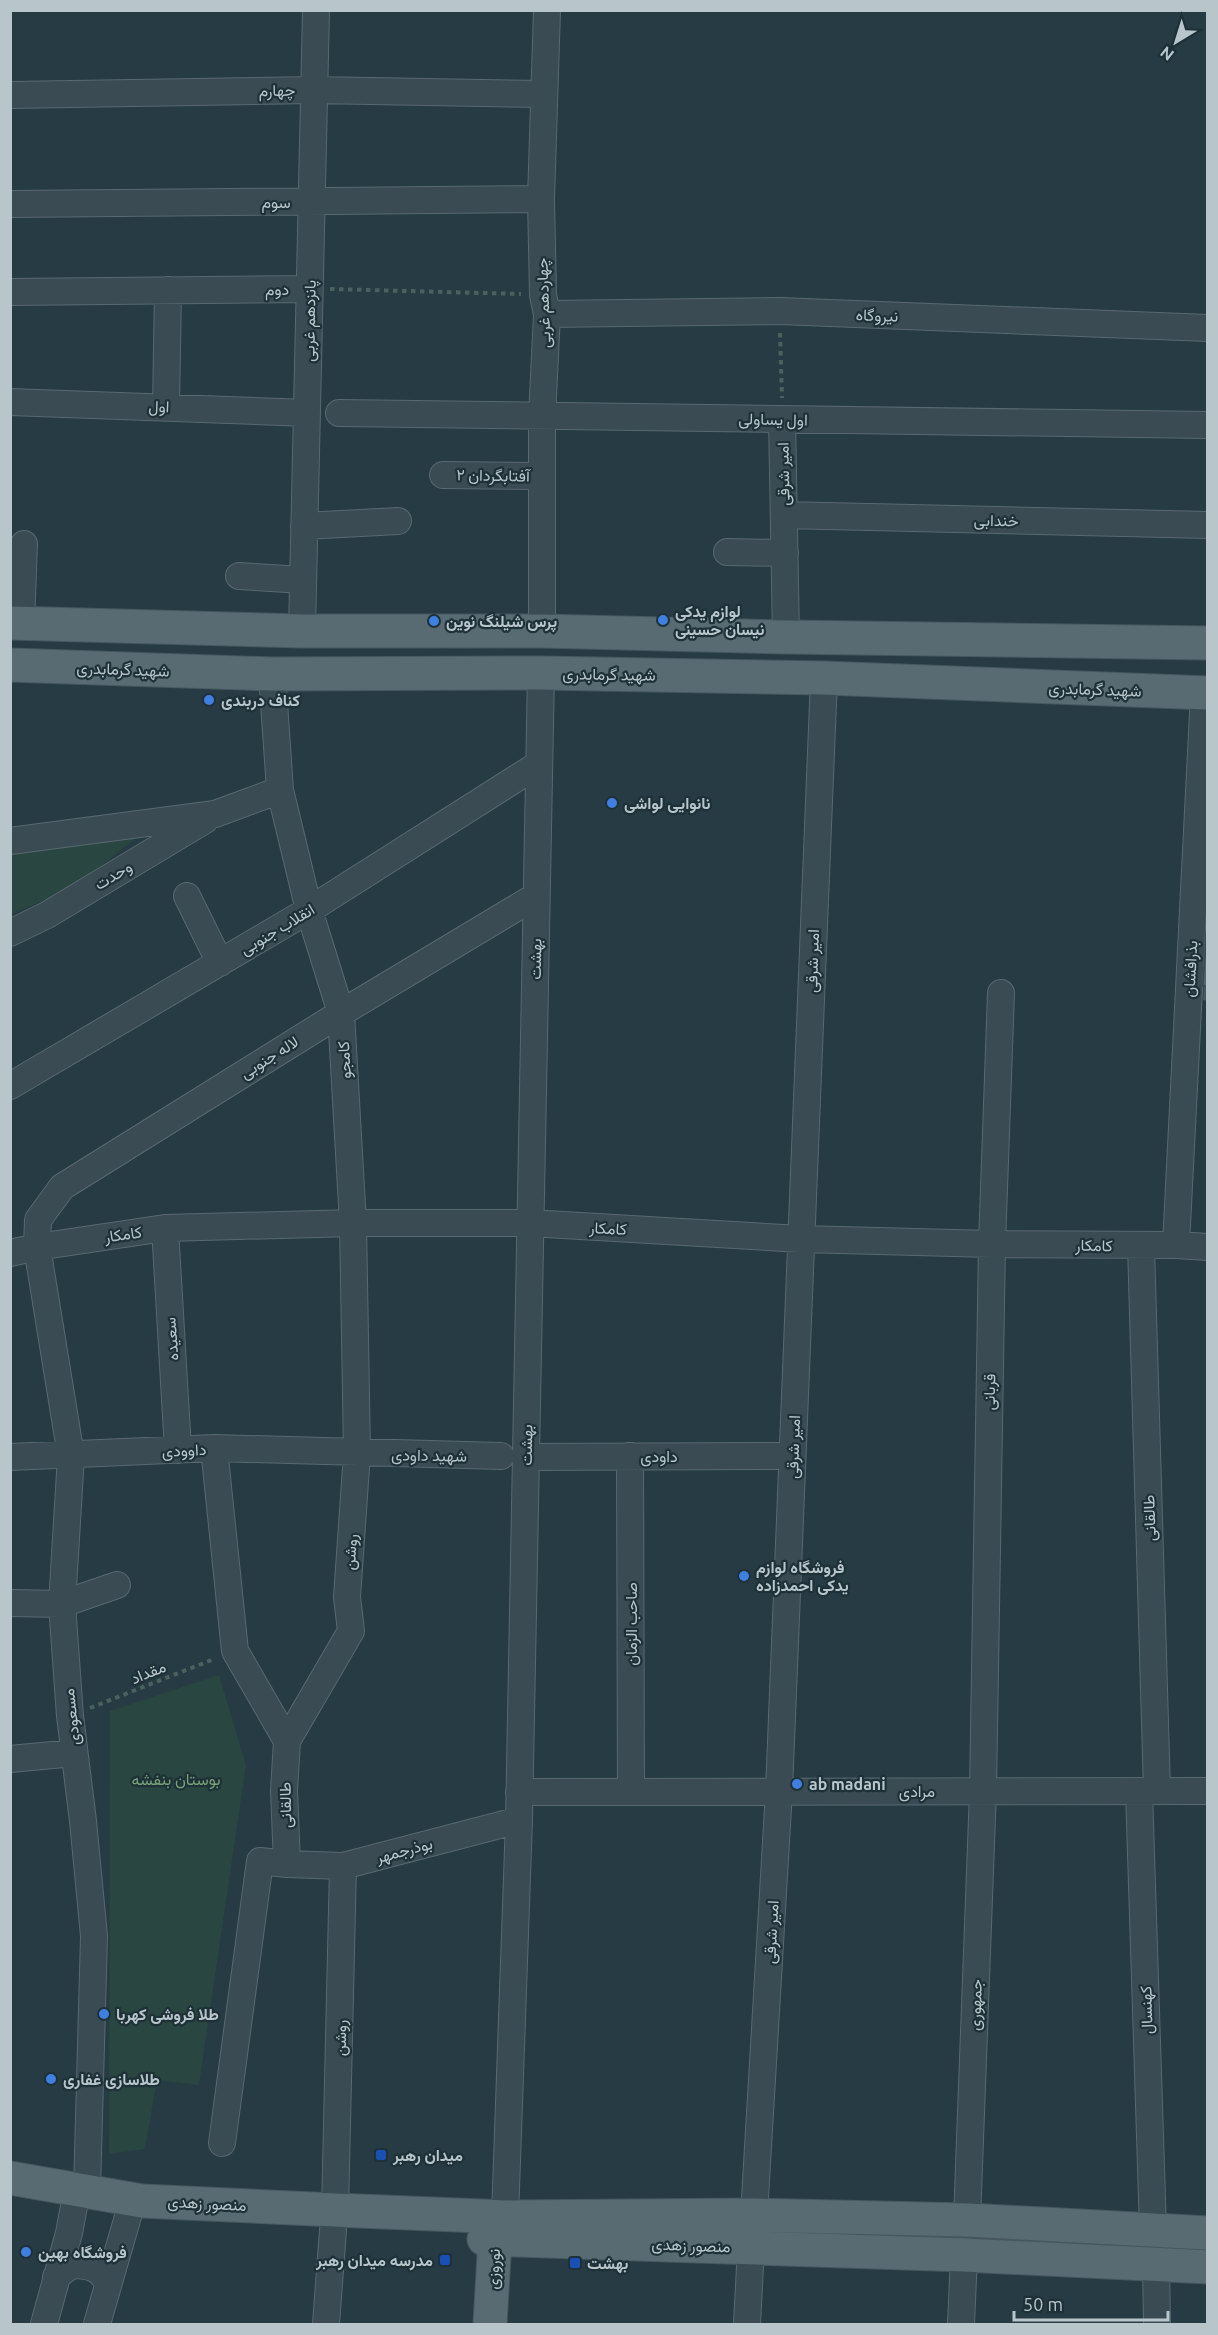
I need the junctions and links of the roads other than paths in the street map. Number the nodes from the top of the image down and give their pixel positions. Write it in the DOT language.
graph roads {
  1 [pos="316,10"];
  2 [pos="547,10"];
  3 [pos="314,90"];
  4 [pos="543,94"];
  5 [pos="10,95"];
  6 [pos="541,199"];
  7 [pos="312,201"];
  8 [pos="10,204"];
  9 [pos="309,289"];
  10 [pos="168,291"];
  11 [pos="10,292"];
  12 [pos="545,304"];
  13 [pos="1208,328"];
  14 [pos="10,402"];
  15 [pos="166,406"];
  16 [pos="307,413"];
  17 [pos="339,413"];
  18 [pos="542,417"];
  19 [pos="782,419"];
  20 [pos="1208,425"];
  21 [pos="447,482"];
  22 [pos="542,484"];
  23 [pos="784,515"];
  24 [pos="398,521"];
  25 [pos="1208,525"];
  26 [pos="304,526"];
  27 [pos="24,544"];
  28 [pos="727,552"];
  29 [pos="785,553"];
  30 [pos="239,576"];
  31 [pos="303,580"];
  32 [pos="16,623"];
  33 [pos="302,631"];
  34 [pos="542,631"];
  35 [pos="786,637"];
  36 [pos="1208,642"];
  37 [pos="10,665"];
  38 [pos="541,673"];
  39 [pos="272,674"];
  40 [pos="824,678"];
  41 [pos="1206,693"];
  42 [pos="539,764"];
  43 [pos="280,790"];
  44 [pos="215,814"];
  45 [pos="10,841"];
  46 [pos="187,896"];
  47 [pos="536,896"];
  48 [pos="309,910"];
  49 [pos="10,933"];
  50 [pos="220,963"];
  51 [pos="1001,993"];
  52 [pos="341,1012"];
  53 [pos="10,1086"];
  54 [pos="353,1222"];
  55 [pos="530,1223"];
  56 [pos="165,1228"];
  57 [pos="801,1239"];
  58 [pos="992,1244"];
  59 [pos="1176,1245"];
  60 [pos="1141,1246"];
  61 [pos="37,1247"];
  62 [pos="1208,1247"];
  63 [pos="10,1253"];
  64 [pos="214,1448"];
  65 [pos="178,1450"];
  66 [pos="357,1453"];
  67 [pos="71,1455"];
  68 [pos="630,1456"];
  69 [pos="792,1456"];
  70 [pos="10,1457"];
  71 [pos="513,1457"];
  72 [pos="117,1585"];
  73 [pos="10,1603"];
  74 [pos="62,1604"];
  75 [pos="287,1741"];
  76 [pos="74,1753"];
  77 [pos="10,1759"];
  78 [pos="631,1791"];
  79 [pos="779,1791"];
  80 [pos="983,1791"];
  81 [pos="1148,1791"];
  82 [pos="1208,1791"];
  83 [pos="519,1792"];
  84 [pos="519,1820"];
  85 [pos="287,1864"];
  86 [pos="343,1866"];
  87 [pos="222,2143"];
  88 [pos="10,2178"];
  89 [pos="82,2190"];
  90 [pos="138,2200"];
  91 [pos="754,2215"];
  92 [pos="334,2220"];
  93 [pos="967,2220"];
  94 [pos="1153,2230"];
  95 [pos="504,2232"];
  96 [pos="1208,2233"];
  97 [pos="752,2247"];
  98 [pos="964,2255"];
  99 [pos="1156,2265"];
  100 [pos="1208,2267"];
  101 [pos="56,2277"];
  102 [pos="103,2310"];
  103 [pos="44,2325"];
  104 [pos="326,2325"];
  105 [pos="490,2325"];
  106 [pos="509,2325"];
  107 [pos="747,2325"];
  108 [pos="961,2325"];
  109 [pos="1157,2325"];
  1 -- 3 [label="street, پانزدهم غربی"];
  2 -- 4 [label="street, چهاردهم غربی"];
  3 -- 4 [label="street, چهارم"];
  3 -- 5 [label="street, چهارم"];
  3 -- 7 [label="street, پانزدهم غربی"];
  4 -- 6 [label="street, چهاردهم غربی"];
  6 -- 7 [label="street, سوم"];
  6 -- 12 [label="street, چهاردهم غربی"];
  7 -- 8 [label="street, سوم"];
  7 -- 9 [label="street, پانزدهم غربی"];
  9 -- 10 [label="street, دوم"];
  9 -- 16 [label="street, پانزدهم غربی"];
  10 -- 11 [label="street, دوم"];
  10 -- 15 [label="street"];
  12 -- 13 [label="street, نیروگاه"];
  12 -- 18 [label="street, چهاردهم غربی"];
  14 -- 15 [label="street, اول"];
  15 -- 16 [label="street, اول"];
  16 -- 26 [label="street, پانزدهم غربی"];
  17 -- 18 [label="street, اول یساولی"];
  18 -- 19 [label="street, اول یساولی"];
  18 -- 22 [label="street, چهاردهم غربی"];
  19 -- 20 [label="street, اول یساولی"];
  19 -- 23 [label="street, امیر شرقی"];
  21 -- 22 [label="street, آفتابگردان ۲"];
  22 -- 34 [label="street, چهاردهم غربی"];
  23 -- 25 [label="street, خندابی"];
  23 -- 29 [label="street, امیر شرقی"];
  24 -- 26 [label="street"];
  26 -- 31 [label="street, پانزدهم غربی"];
  27 -- 32 [label="street"];
  28 -- 29 [label="street"];
  29 -- 35 [label="street, امیر شرقی"];
  30 -- 31 [label="street"];
  31 -- 33 [label="street, پانزدهم غربی"];
  32 -- 33 [label="main road"];
  33 -- 34 [label="main road"];
  34 -- 35 [label="main road"];
  34 -- 38 [label="main road"];
  35 -- 36 [label="main road"];
  37 -- 39 [label="main road, شهید گرمابدری"];
  38 -- 39 [label="main road, شهید گرمابدری"];
  38 -- 40 [label="main road, شهید گرمابدری"];
  38 -- 42 [label="street, بهشت"];
  39 -- 43 [label="street, کامجو"];
  40 -- 41 [label="main road, شهید گرمابدری"];
  40 -- 57 [label="street, امیر شرقی"];
  41 -- 59 [label="street, بذرافشان"];
  42 -- 47 [label="street, بهشت"];
  42 -- 48 [label="street, انقلاب جنوبی"];
  43 -- 44 [label="street, وحدت"];
  43 -- 48 [label="street, کامجو"];
  44 -- 45 [label="street, وحدت"];
  44 -- 49 [label="street, وحدت"];
  46 -- 50 [label="street"];
  47 -- 52 [label="street, لاله جنوبی"];
  47 -- 55 [label="street, بهشت"];
  48 -- 50 [label="street, انقلاب جنوبی"];
  48 -- 52 [label="street, کامجو"];
  50 -- 53 [label="street, انقلاب جنوبی"];
  51 -- 58 [label="street, قربانی"];
  52 -- 54 [label="street, کامجو"];
  52 -- 61 [label="street, لاله جنوبی"];
  54 -- 55 [label="street, کامکار"];
  54 -- 56 [label="street, کامکار"];
  54 -- 66 [label="street, کامجو"];
  55 -- 57 [label="street, کامکار"];
  55 -- 71 [label="street, بهشت"];
  56 -- 61 [label="street, کامکار"];
  56 -- 65 [label="street, سعیده"];
  57 -- 58 [label="street, کامکار"];
  57 -- 69 [label="street, امیر شرقی"];
  58 -- 60 [label="street, کامکار"];
  58 -- 80 [label="street, قربانی"];
  59 -- 60 [label="street, کامکار"];
  59 -- 62 [label="street, کامکار"];
  60 -- 81 [label="street, طالقانی"];
  61 -- 63 [label="street, کامکار"];
  61 -- 67 [label="street, مسعودی"];
  64 -- 65 [label="street, داوودی"];
  64 -- 66 [label="street, داوودی"];
  64 -- 75 [label="street"];
  65 -- 67 [label="street, داوودی"];
  66 -- 71 [label="street, شهید داودی"];
  66 -- 75 [label="street, روشن"];
  67 -- 70 [label="street, داوودی"];
  67 -- 74 [label="street, مسعودی"];
  68 -- 69 [label="street, داودی"];
  68 -- 71 [label="street, داودی"];
  68 -- 78 [label="street, صاحب الزمان"];
  69 -- 79 [label="street, امیر شرقی"];
  71 -- 83 [label="street, بهشت"];
  72 -- 74 [label="street"];
  73 -- 74 [label="street"];
  74 -- 76 [label="street, مسعودی"];
  75 -- 85 [label="street, طالقانی"];
  76 -- 77 [label="street"];
  76 -- 89 [label="street, مسعودی"];
  78 -- 79 [label="street, مرادی"];
  78 -- 83 [label="street, مرادی"];
  79 -- 80 [label="street, مرادی"];
  79 -- 91 [label="street, امیر شرقی"];
  80 -- 81 [label="street, مرادی"];
  80 -- 93 [label="street, جمهوری"];
  81 -- 82 [label="street, مرادی"];
  81 -- 94 [label="street, کهنسال"];
  83 -- 84 [label="street, بهشت"];
  84 -- 86 [label="street, بوذرجمهر"];
  84 -- 95 [label="street, بهشت"];
  85 -- 86 [label="street, بوذرجمهر"];
  85 -- 87 [label="street"];
  86 -- 92 [label="street, روشن"];
  88 -- 89 [label="main road, منصور زهدی"];
  89 -- 90 [label="main road, منصور زهدی"];
  89 -- 101 [label="street"];
  90 -- 92 [label="main road, منصور زهدی"];
  90 -- 102 [label="street"];
  91 -- 93 [label="main road, منصور زهدی"];
  91 -- 95 [label="main road, منصور زهدی"];
  91 -- 97 [label="main road"];
  92 -- 95 [label="main road, منصور زهدی"];
  92 -- 104 [label="street, روشن"];
  93 -- 94 [label="main road, منصور زهدی"];
  94 -- 96 [label="main road, منصور زهدی"];
  95 -- 97 [label="main road, منصور زهدی"];
  95 -- 105 [label="main road, نوروزی"];
  95 -- 106 [label="main road, نوروزی"];
  97 -- 98 [label="main road, منصور زهدی"];
  97 -- 107 [label="street"];
  98 -- 99 [label="main road, منصور زهدی"];
  98 -- 108 [label="street"];
  99 -- 100 [label="main road, منصور زهدی"];
  99 -- 109 [label="street"];
  101 -- 102 [label="street"];
  101 -- 103 [label="street"];
}
